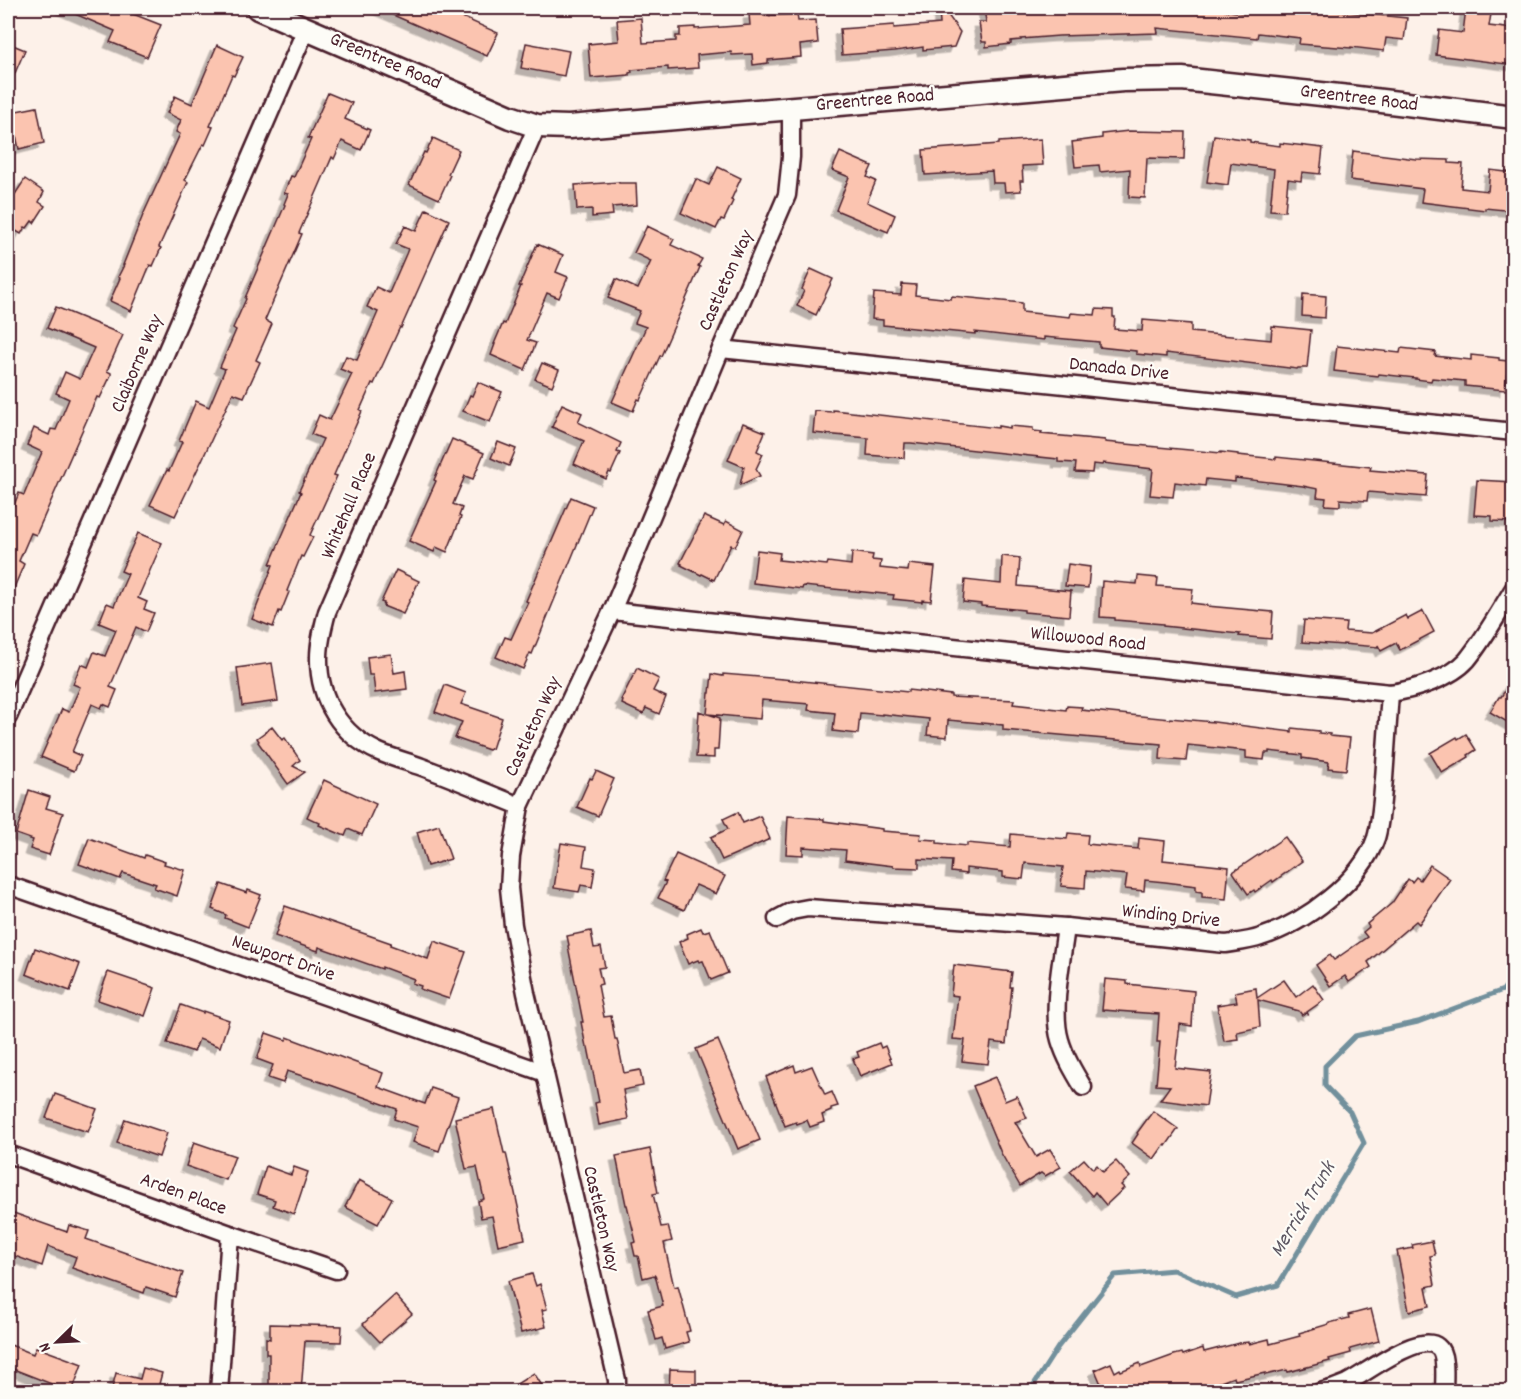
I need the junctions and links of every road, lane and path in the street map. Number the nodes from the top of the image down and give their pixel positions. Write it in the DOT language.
graph roads {
  1 [pos="258,8"];
  2 [pos="306,29"];
  3 [pos="791,108"];
  4 [pos="1514,117"];
  5 [pos="537,126"];
  6 [pos="721,349"];
  7 [pos="1514,432"];
  8 [pos="1514,588"];
  9 [pos="612,611"];
  10 [pos="1390,693"];
  11 [pos="8,717"];
  12 [pos="520,806"];
  13 [pos="8,885"];
  14 [pos="777,919"];
  15 [pos="1066,927"];
  16 [pos="545,1073"];
  17 [pos="1083,1087"];
  18 [pos="8,1154"];
  19 [pos="230,1234"];
  20 [pos="336,1270"];
  21 [pos="219,1392"];
  22 [pos="617,1392"];
  23 [pos="1320,1392"];
  24 [pos="1444,1392"];
  1 -- 2 [label="street, Greentree Road"];
  2 -- 5 [label="street, Greentree Road"];
  2 -- 11 [label="street, Claiborne Way"];
  3 -- 4 [label="street, Greentree Road"];
  3 -- 5 [label="street, Greentree Road"];
  3 -- 6 [label="street, Castleton Way"];
  5 -- 12 [label="street, Whitehall Place"];
  6 -- 7 [label="street, Danada Drive"];
  6 -- 9 [label="street, Castleton Way"];
  8 -- 10 [label="street, Willowood Road"];
  9 -- 10 [label="street, Willowood Road"];
  9 -- 12 [label="street, Castleton Way"];
  10 -- 15 [label="street, Winding Drive"];
  12 -- 16 [label="street, Castleton Way"];
  13 -- 16 [label="street, Newport Drive"];
  14 -- 15 [label="street, Winding Drive"];
  15 -- 17 [label="street"];
  16 -- 22 [label="street, Castleton Way"];
  18 -- 19 [label="street, Arden Place"];
  19 -- 20 [label="street"];
  19 -- 21 [label="street, Arden Place"];
  23 -- 24 [label="street"];
}
